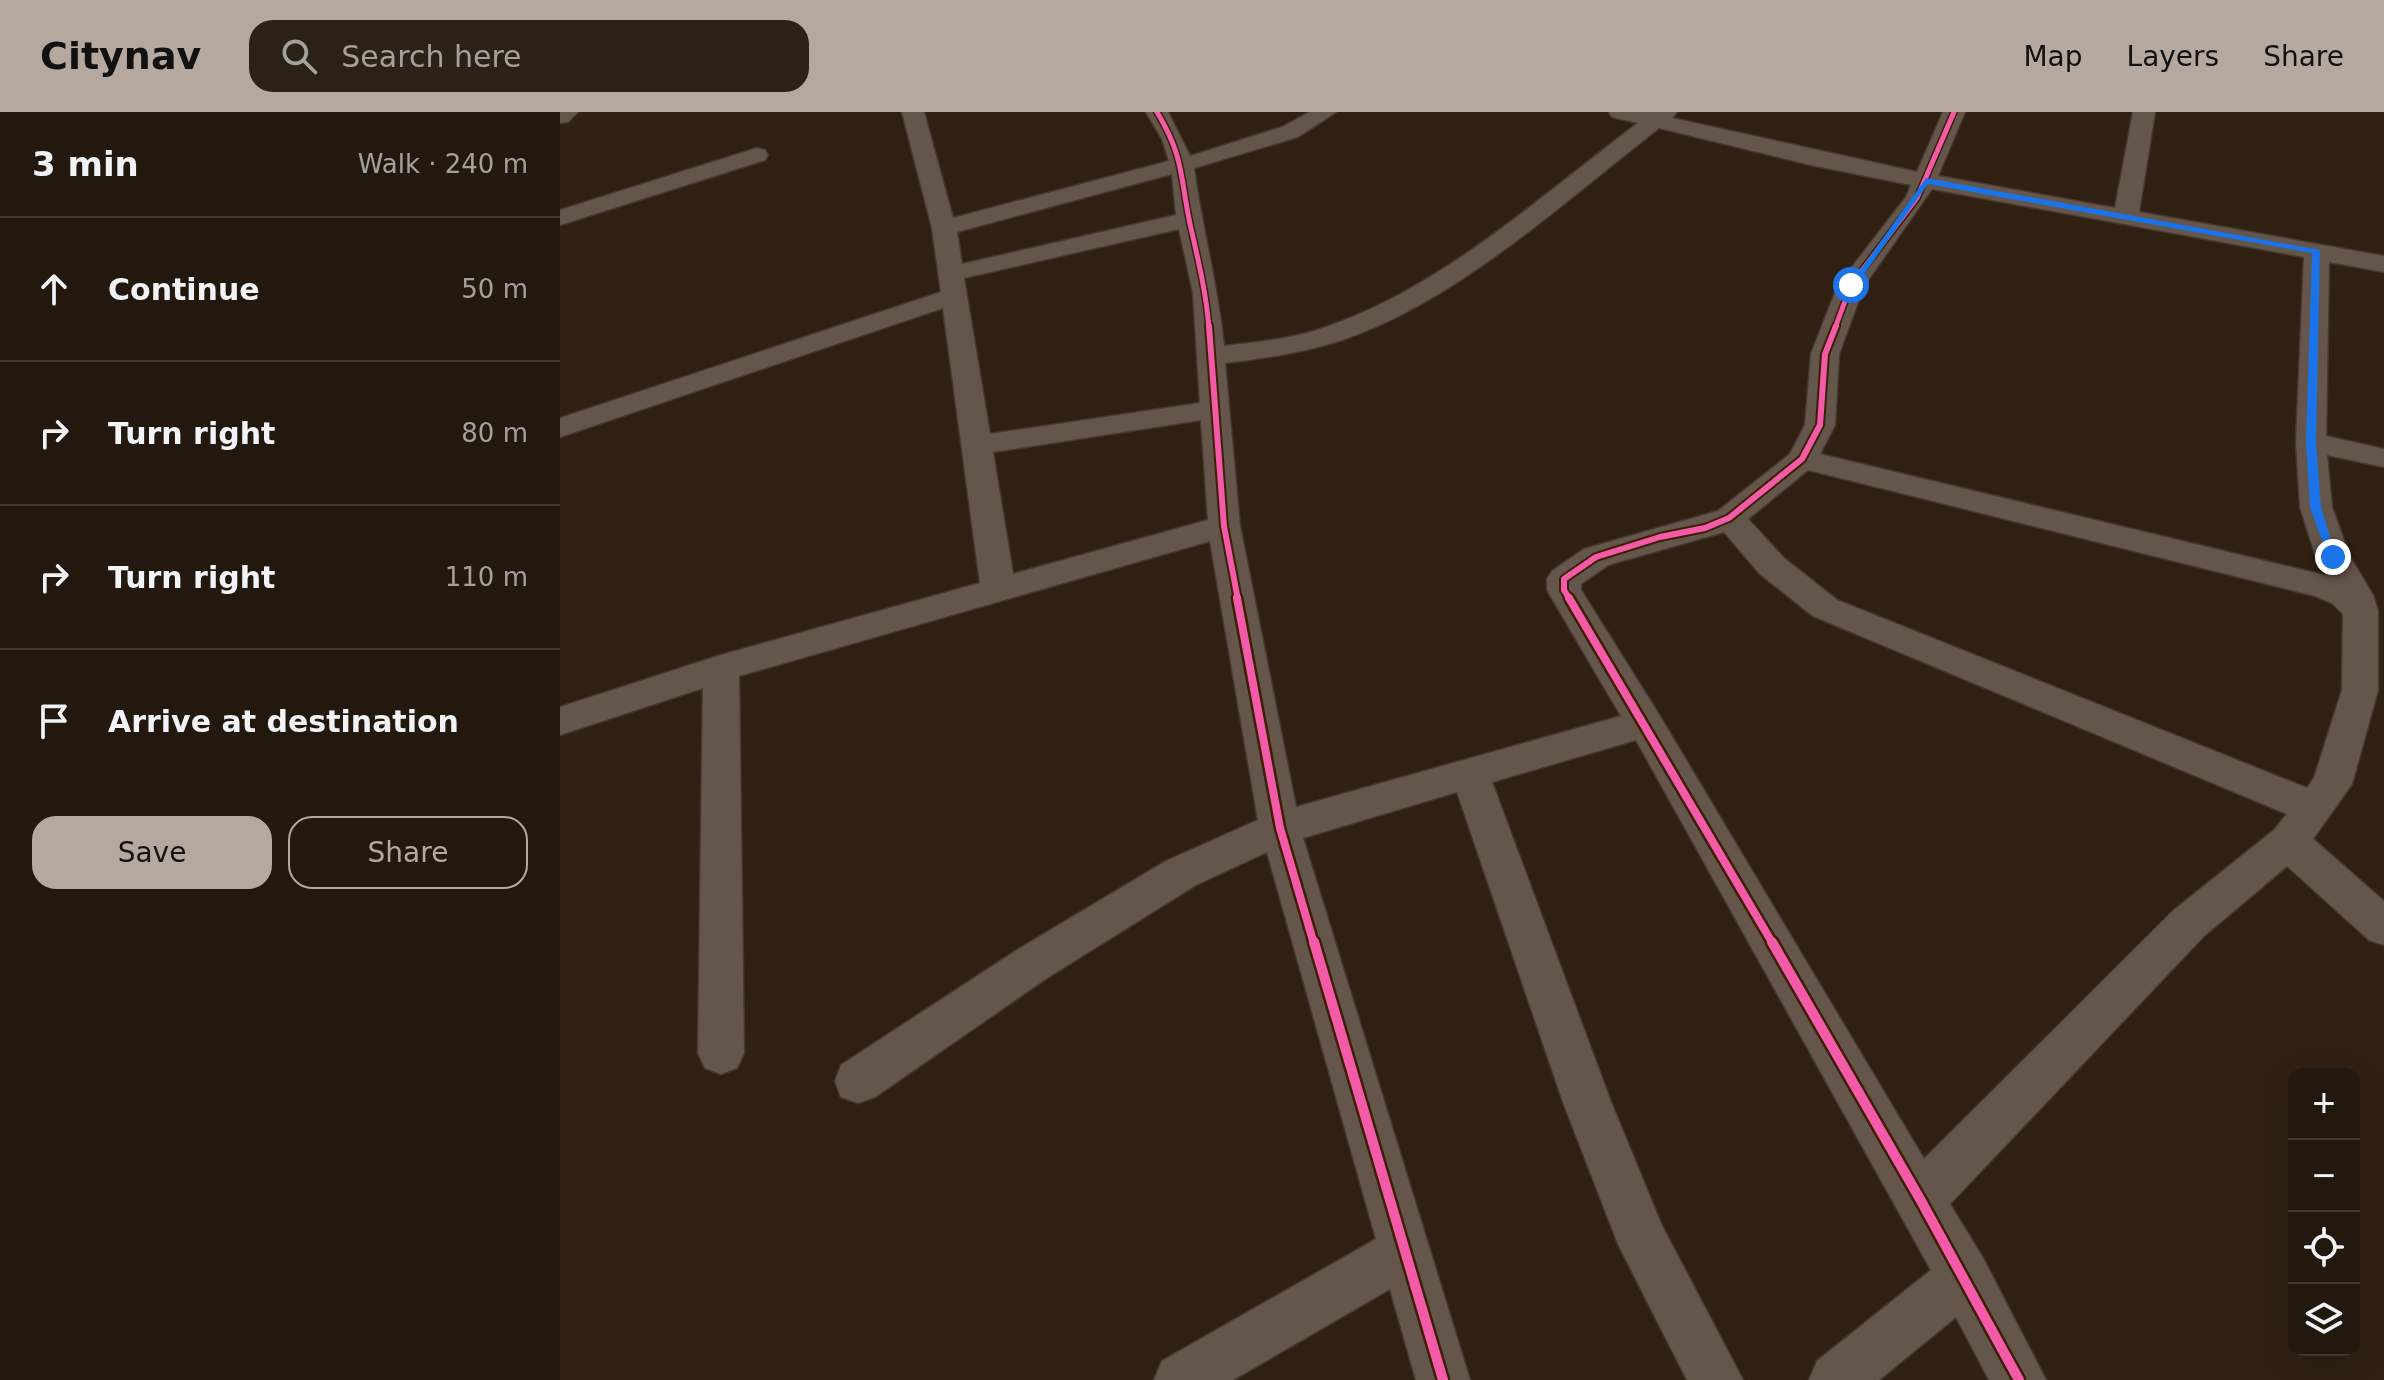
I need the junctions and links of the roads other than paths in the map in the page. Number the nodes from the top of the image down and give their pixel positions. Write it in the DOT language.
graph roads {
  1 [pos="567,112"];
  2 [pos="913,112"];
  3 [pos="1157,112"];
  4 [pos="1325,112"];
  5 [pos="1620,112"];
  6 [pos="1954,112"];
  7 [pos="2144,112"];
  8 [pos="1661,116"];
  9 [pos="560,117"];
  10 [pos="757,155"];
  11 [pos="1182,166"];
  12 [pos="1926,181"];
  13 [pos="2126,216"];
  14 [pos="560,218"];
  15 [pos="1189,219"];
  16 [pos="944,228"];
  17 [pos="2317,251"];
  18 [pos="2384,264"];
  19 [pos="951,285"];
  20 [pos="1211,356"];
  21 [pos="1215,409"];
  22 [pos="560,428"];
  23 [pos="2311,442"];
  24 [pos="976,445"];
  25 [pos="2384,458"];
  26 [pos="1802,459"];
  27 [pos="1729,518"];
  28 [pos="1224,526"];
  29 [pos="998,589"];
  30 [pos="2372,617"];
  31 [pos="721,668"];
  32 [pos="560,721"];
  33 [pos="1645,723"];
  34 [pos="1470,774"];
  35 [pos="2301,825"];
  36 [pos="1280,828"];
  37 [pos="2384,927"];
  38 [pos="721,1053"];
  39 [pos="858,1081"];
  40 [pos="1920,1199"];
  41 [pos="1405,1251"];
  42 [pos="1965,1276"];
  43 [pos="1181,1380"];
  44 [pos="1443,1380"];
  45 [pos="1716,1380"];
  46 [pos="1836,1380"];
  47 [pos="2019,1380"];
  1 -- 9 [label="street"];
  2 -- 16 [label="street"];
  3 -- 11 [label="street"];
  4 -- 11 [label="street"];
  5 -- 8 [label="street"];
  6 -- 12 [label="street"];
  7 -- 13 [label="street"];
  8 -- 12 [label="street"];
  8 -- 20 [label="street"];
  10 -- 14 [label="street"];
  11 -- 15 [label="street"];
  11 -- 16 [label="street"];
  12 -- 13 [label="street"];
  12 -- 26 [label="street"];
  13 -- 17 [label="street"];
  15 -- 19 [label="street"];
  15 -- 20 [label="street"];
  16 -- 19 [label="street"];
  17 -- 18 [label="street"];
  17 -- 23 [label="street"];
  19 -- 22 [label="street"];
  19 -- 24 [label="street"];
  20 -- 21 [label="street"];
  21 -- 24 [label="street"];
  21 -- 28 [label="street"];
  23 -- 25 [label="street"];
  23 -- 30 [label="street"];
  24 -- 29 [label="street"];
  26 -- 27 [label="street"];
  26 -- 30 [label="street"];
  27 -- 33 [label="street"];
  27 -- 35 [label="street"];
  28 -- 29 [label="street"];
  28 -- 36 [label="street"];
  29 -- 31 [label="street"];
  30 -- 35 [label="street"];
  31 -- 32 [label="street"];
  31 -- 38 [label="street"];
  33 -- 34 [label="street"];
  33 -- 40 [label="street"];
  34 -- 36 [label="street"];
  34 -- 45 [label="street"];
  35 -- 37 [label="street"];
  35 -- 40 [label="street"];
  36 -- 39 [label="street"];
  36 -- 41 [label="street"];
  40 -- 42 [label="street"];
  41 -- 43 [label="street"];
  41 -- 44 [label="street"];
  42 -- 46 [label="street"];
  42 -- 47 [label="street"];
}
